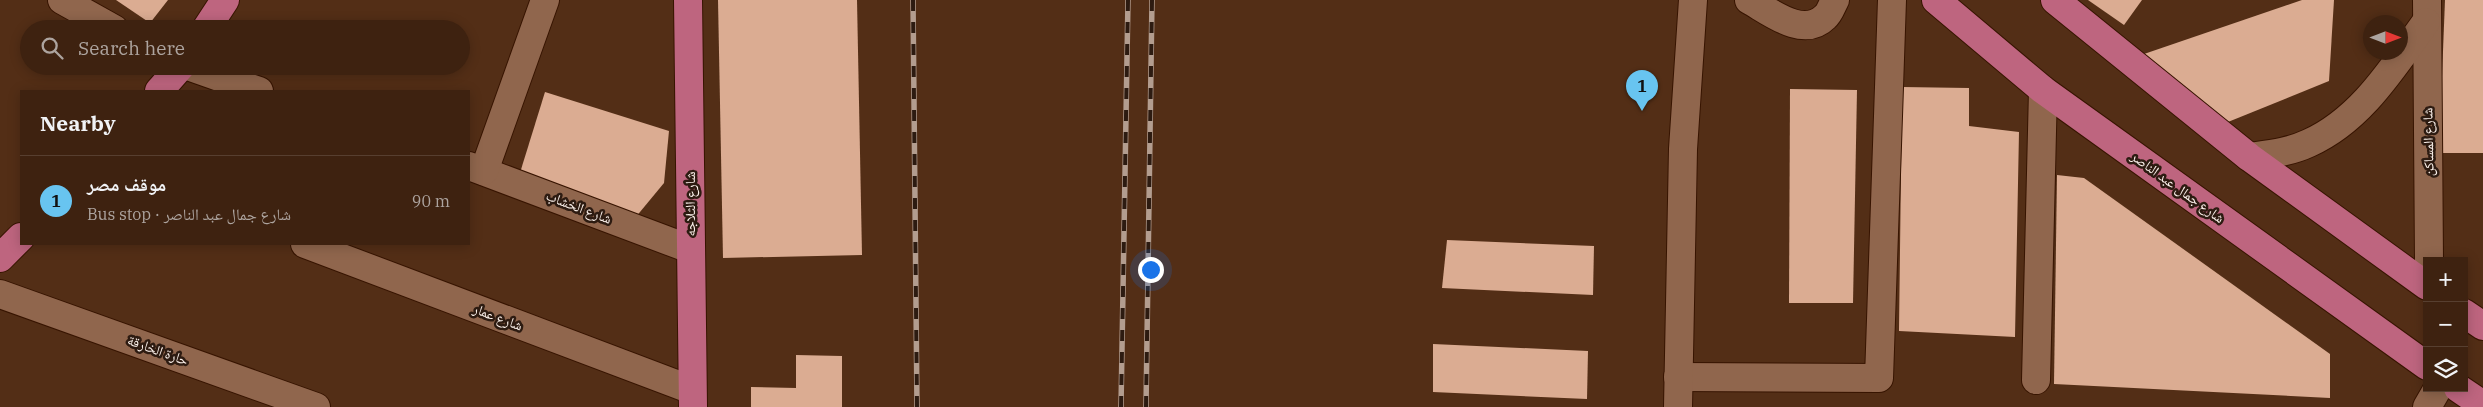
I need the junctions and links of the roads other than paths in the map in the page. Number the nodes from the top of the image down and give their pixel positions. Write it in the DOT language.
graph roads {
  1 [pos="62,0"];
  2 [pos="225,0"];
  3 [pos="545,0"];
  4 [pos="688,0"];
  5 [pos="1693,0"];
  6 [pos="1749,0"];
  7 [pos="1835,0"];
  8 [pos="1892,0"];
  9 [pos="1936,0"];
  10 [pos="2055,0"];
  11 [pos="2427,11"];
  12 [pos="98,20"];
  13 [pos="212,20"];
  14 [pos="173,75"];
  15 [pos="214,75"];
  16 [pos="160,90"];
  17 [pos="256,90"];
  18 [pos="2043,90"];
  19 [pos="2249,157"];
  20 [pos="476,169"];
  21 [pos="20,237"];
  22 [pos="307,245"];
  23 [pos="690,249"];
  24 [pos="2429,257"];
  25 [pos="0,258"];
  26 [pos="2423,283"];
  27 [pos="0,294"];
  28 [pos="2423,363"];
  29 [pos="1678,376"];
  30 [pos="2036,380"];
  31 [pos="2436,392"];
  32 [pos="2464,392"];
  33 [pos="692,399"];
  34 [pos="2483,405"];
  35 [pos="316,407"];
  36 [pos="1678,407"];
  37 [pos="2427,407"];
  1 -- 12 [label="street"];
  2 -- 13 [label="main road"];
  3 -- 20 [label="street"];
  4 -- 23 [label="main road, شارع الثلاجه"];
  5 -- 29 [label="street"];
  6 -- 7 [label="street"];
  8 -- 29 [label="street"];
  9 -- 18 [label="main road, شارع جمال عبد الناصر"];
  10 -- 19 [label="main road"];
  11 -- 19 [label="street, شارع المساكن"];
  11 -- 24 [label="street, شارع المساكن"];
  14 -- 16 [label="main road"];
  15 -- 17 [label="street"];
  18 -- 28 [label="main road, شارع جمال عبد الناصر"];
  18 -- 30 [label="street"];
  19 -- 26 [label="main road"];
  20 -- 23 [label="street, شارع الخشاب"];
  21 -- 25 [label="main road"];
  22 -- 33 [label="street, شارع عمار"];
  23 -- 33 [label="main road, شارع الثلاجه"];
  27 -- 35 [label="street, حارة الخارقة"];
  29 -- 36 [label="street"];
  31 -- 37 [label="street"];
  32 -- 34 [label="main road"];
}
